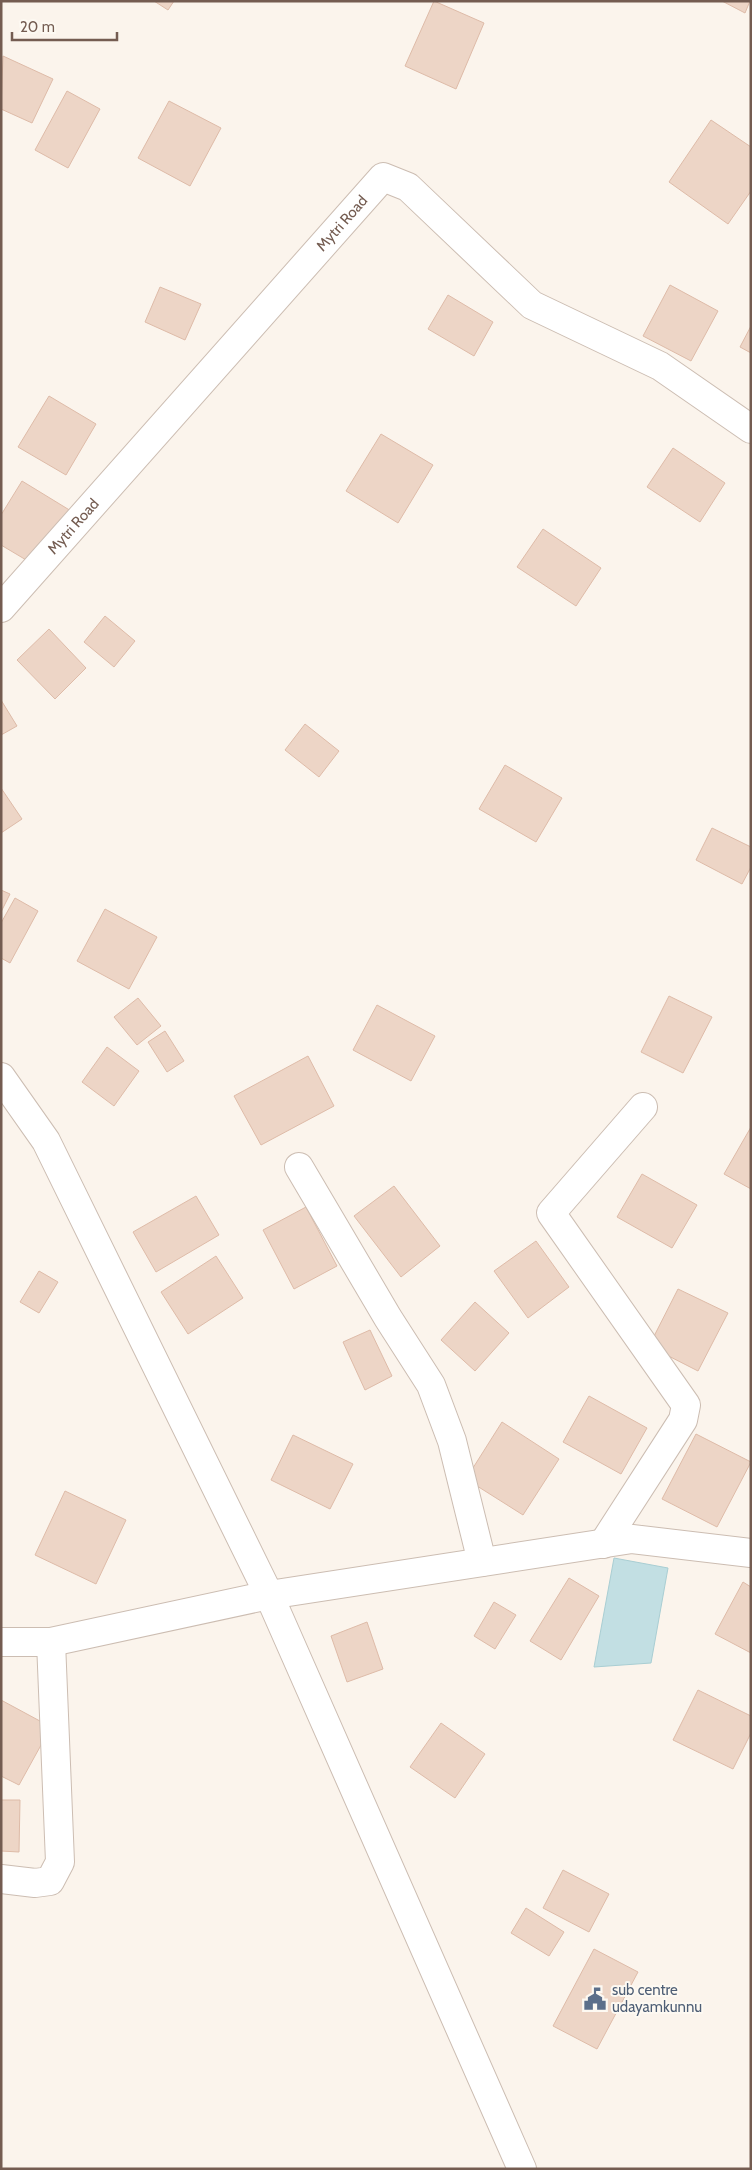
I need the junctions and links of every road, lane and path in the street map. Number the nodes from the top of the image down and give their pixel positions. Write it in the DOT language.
graph roads {
  1 [pos="751,429"];
  2 [pos="1,608"];
  3 [pos="1,1078"];
  4 [pos="643,1107"];
  5 [pos="299,1168"];
  6 [pos="603,1544"];
  7 [pos="751,1553"];
  8 [pos="482,1562"];
  9 [pos="269,1595"];
  10 [pos="1,1642"];
  11 [pos="51,1642"];
  12 [pos="1,1878"];
  13 [pos="522,2169"];
  1 -- 2 [label="street, Mytri Road"];
  3 -- 9 [label="street"];
  4 -- 6 [label="street"];
  5 -- 8 [label="street"];
  6 -- 7 [label="street"];
  6 -- 8 [label="street"];
  8 -- 9 [label="street"];
  9 -- 11 [label="street"];
  9 -- 13 [label="street"];
  10 -- 11 [label="street"];
  11 -- 12 [label="street"];
}
